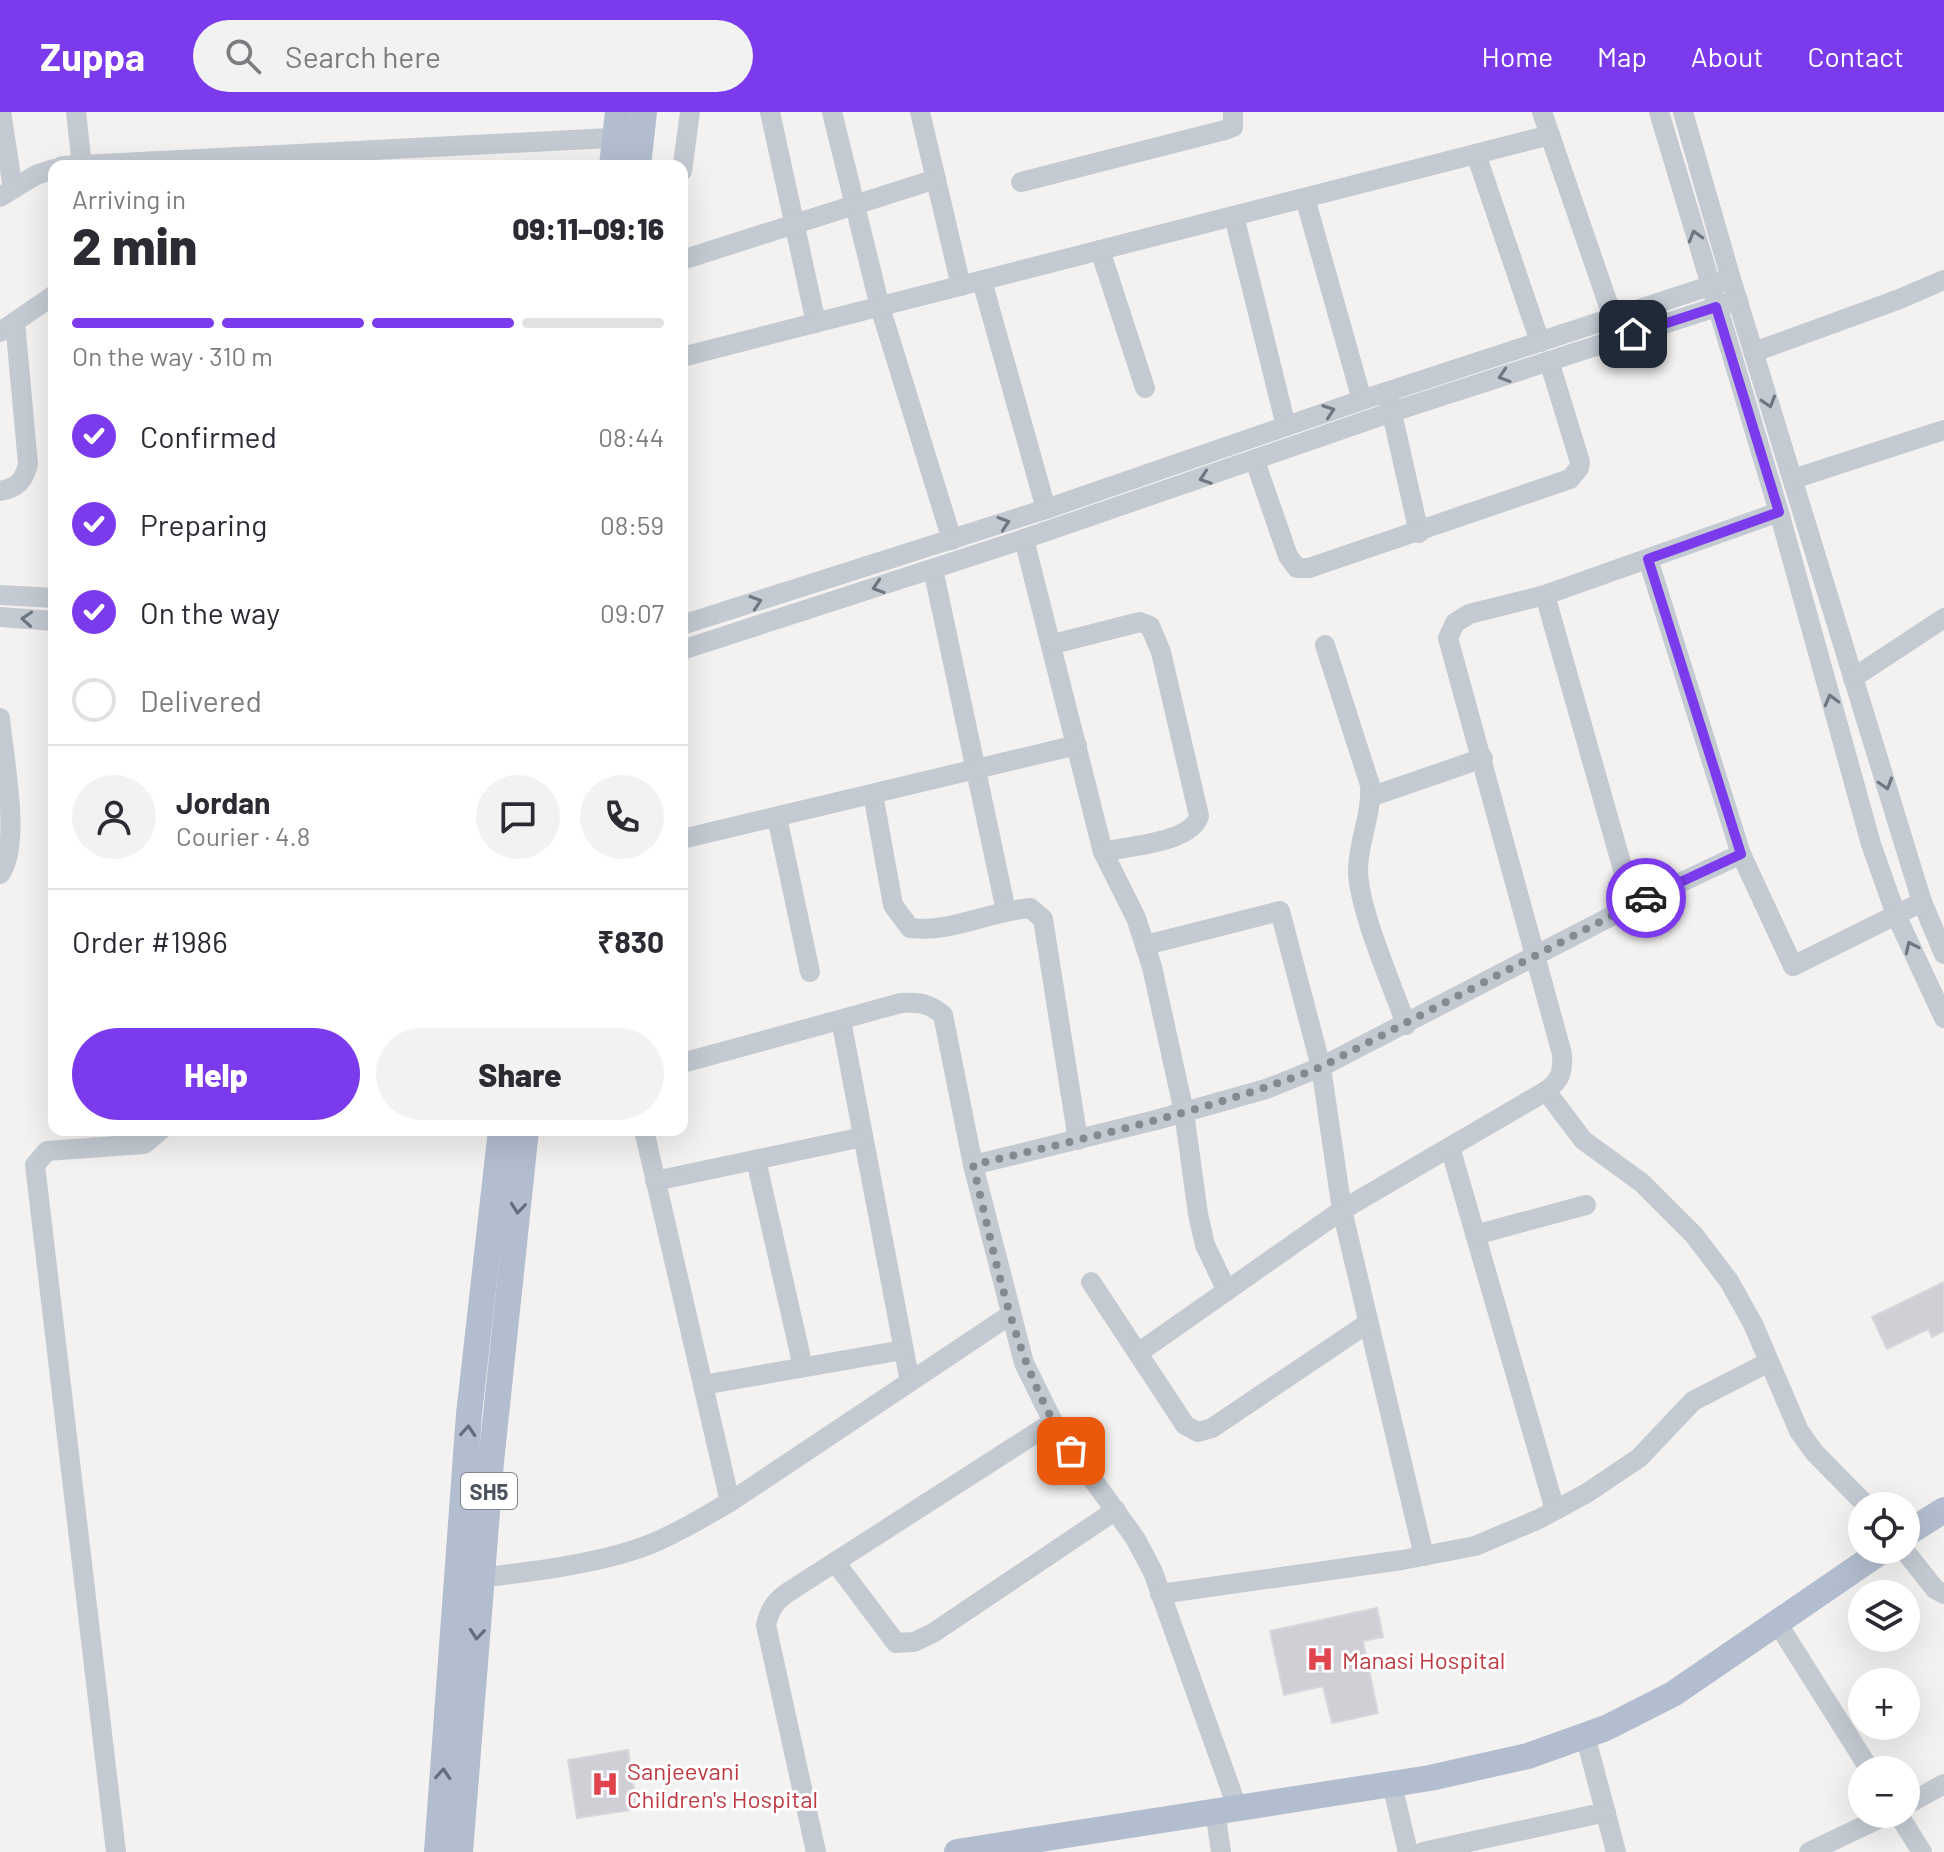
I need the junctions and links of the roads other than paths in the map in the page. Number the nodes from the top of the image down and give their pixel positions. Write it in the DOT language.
graph roads {
  1 [pos="1,112"];
  2 [pos="76,112"];
  3 [pos="690,112"];
  4 [pos="770,112"];
  5 [pos="832,112"];
  6 [pos="920,112"];
  7 [pos="1233,112"];
  8 [pos="1542,112"];
  9 [pos="1659,112"];
  10 [pos="1683,112"];
  11 [pos="630,124"];
  12 [pos="1550,135"];
  13 [pos="1476,154"];
  14 [pos="75,160"];
  15 [pos="143,160"];
  16 [pos="615,160"];
  17 [pos="637,160"];
  18 [pos="683,160"];
  19 [pos="48,171"];
  20 [pos="936,179"];
  21 [pos="1021,182"];
  22 [pos="7,193"];
  23 [pos="1305,198"];
  24 [pos="856,205"];
  25 [pos="1234,216"];
  26 [pos="794,224"];
  27 [pos="1100,250"];
  28 [pos="688,258"];
  29 [pos="1731,279"];
  30 [pos="1944,280"];
  31 [pos="982,281"];
  32 [pos="961,286"];
  33 [pos="1710,286"];
  34 [pos="48,299"];
  35 [pos="1738,300"];
  36 [pos="880,307"];
  37 [pos="1716,307"];
  38 [pos="1613,318"];
  39 [pos="816,323"];
  40 [pos="8,327"];
  41 [pos="1540,342"];
  42 [pos="1754,352"];
  43 [pos="688,355"];
  44 [pos="1549,361"];
  45 [pos="1145,388"];
  46 [pos="1362,400"];
  47 [pos="1389,402"];
  48 [pos="1286,426"];
  49 [pos="1944,430"];
  50 [pos="1255,461"];
  51 [pos="1793,479"];
  52 [pos="0,491"];
  53 [pos="1046,509"];
  54 [pos="1779,512"];
  55 [pos="1419,533"];
  56 [pos="1024,539"];
  57 [pos="952,540"];
  58 [pos="1648,559"];
  59 [pos="933,569"];
  60 [pos="0,595"];
  61 [pos="1545,595"];
  62 [pos="48,598"];
  63 [pos="0,617"];
  64 [pos="1944,618"];
  65 [pos="48,621"];
  66 [pos="688,623"];
  67 [pos="1053,644"];
  68 [pos="1325,645"];
  69 [pos="688,648"];
  70 [pos="1853,678"];
  71 [pos="0,718"];
  72 [pos="1077,745"];
  73 [pos="1483,758"];
  74 [pos="976,769"];
  75 [pos="873,794"];
  76 [pos="1370,797"];
  77 [pos="777,817"];
  78 [pos="688,838"];
  79 [pos="1103,852"];
  80 [pos="1741,854"];
  81 [pos="0,874"];
  82 [pos="1922,902"];
  83 [pos="1633,905"];
  84 [pos="1006,911"];
  85 [pos="1896,915"];
  86 [pos="1146,945"];
  87 [pos="1944,954"];
  88 [pos="1534,956"];
  89 [pos="810,972"];
  90 [pos="1944,1018"];
  91 [pos="841,1020"];
  92 [pos="1406,1025"];
  93 [pos="688,1061"];
  94 [pos="1321,1067"];
  95 [pos="1546,1091"];
  96 [pos="1184,1112"];
  97 [pos="154,1136"];
  98 [pos="500,1136"];
  99 [pos="525,1136"];
  100 [pos="645,1136"];
  101 [pos="863,1137"];
  102 [pos="1078,1140"];
  103 [pos="1450,1147"];
  104 [pos="756,1160"];
  105 [pos="973,1165"];
  106 [pos="655,1181"];
  107 [pos="1586,1205"];
  108 [pos="1342,1210"];
  109 [pos="1475,1235"];
  110 [pos="1091,1282"];
  111 [pos="1227,1291"];
  112 [pos="1010,1315"];
  113 [pos="1368,1323"];
  114 [pos="903,1350"];
  115 [pos="1138,1353"];
  116 [pos="1769,1362"];
  117 [pos="803,1367"];
  118 [pos="910,1382"];
  119 [pos="703,1385"];
  120 [pos="1053,1422"];
  121 [pos="1853,1492"];
  122 [pos="730,1502"];
  123 [pos="1116,1510"];
  124 [pos="1555,1510"];
  125 [pos="1944,1510"];
  126 [pos="1920,1525"];
  127 [pos="1424,1556"];
  128 [pos="835,1562"];
  129 [pos="1863,1564"];
  130 [pos="1915,1564"];
  131 [pos="470,1579"];
  132 [pos="1160,1594"];
  133 [pos="1944,1594"];
  134 [pos="1778,1624"];
  135 [pos="1585,1735"];
  136 [pos="1861,1756"];
  137 [pos="1392,1784"];
  138 [pos="1944,1784"];
  139 [pos="1920,1797"];
  140 [pos="1226,1808"];
  141 [pos="1606,1812"];
  142 [pos="1860,1828"];
  143 [pos="1907,1828"];
  144 [pos="116,1852"];
  145 [pos="437,1852"];
  146 [pos="460,1852"];
  147 [pos="816,1852"];
  148 [pos="957,1852"];
  149 [pos="1221,1852"];
  150 [pos="1408,1852"];
  151 [pos="1423,1852"];
  152 [pos="1616,1852"];
  153 [pos="1809,1852"];
  154 [pos="1922,1852"];
  1 -- 22 [label="street"];
  2 -- 14 [label="street"];
  3 -- 18 [label="street"];
  4 -- 26 [label="street"];
  5 -- 24 [label="street"];
  6 -- 20 [label="street"];
  7 -- 21 [label="street"];
  8 -- 12 [label="street"];
  33 -- 9 [label="street, one-way"];
  10 -- 29 [label="street"];
  11 -- 15 [label="street"];
  11 -- 16 [label="main road"];
  11 -- 17 [label="main road"];
  12 -- 13 [label="street"];
  12 -- 38 [label="street"];
  13 -- 23 [label="street"];
  13 -- 41 [label="street"];
  19 -- 22 [label="street"];
  20 -- 24 [label="street"];
  20 -- 32 [label="street"];
  23 -- 25 [label="street"];
  23 -- 46 [label="street"];
  24 -- 26 [label="street"];
  24 -- 36 [label="street"];
  25 -- 27 [label="street"];
  25 -- 48 [label="street"];
  26 -- 28 [label="street"];
  26 -- 39 [label="street"];
  27 -- 31 [label="street"];
  27 -- 45 [label="street"];
  29 -- 33 [label="street"];
  29 -- 35 [label="street"];
  30 -- 42 [label="street"];
  31 -- 32 [label="street"];
  31 -- 53 [label="street"];
  32 -- 36 [label="street"];
  33 -- 37 [label="street"];
  33 -- 38 [label="street"];
  34 -- 40 [label="street"];
  35 -- 37 [label="street"];
  35 -- 42 [label="street"];
  36 -- 39 [label="street"];
  36 -- 57 [label="street"];
  37 -- 44 [label="street"];
  37 -- 54 [label="street"];
  38 -- 41 [label="street"];
  39 -- 43 [label="street"];
  40 -- 52 [label="street"];
  41 -- 47 [label="street"];
  42 -- 51 [label="street, one-way"];
  44 -- 47 [label="street, one-way"];
  44 -- 55 [label="street"];
  46 -- 47 [label="street"];
  48 -- 46 [label="street, one-way"];
  47 -- 50 [label="street"];
  47 -- 55 [label="street"];
  48 -- 53 [label="street"];
  49 -- 51 [label="street"];
  50 -- 55 [label="street"];
  50 -- 56 [label="street, one-way"];
  51 -- 70 [label="street"];
  57 -- 53 [label="street, one-way"];
  54 -- 58 [label="street"];
  85 -- 54 [label="street, one-way"];
  56 -- 59 [label="street"];
  56 -- 67 [label="street"];
  66 -- 57 [label="street, one-way"];
  58 -- 61 [label="street"];
  58 -- 80 [label="street"];
  59 -- 69 [label="street, one-way"];
  59 -- 74 [label="street"];
  60 -- 62 [label="street"];
  61 -- 73 [label="street"];
  61 -- 83 [label="street"];
  65 -- 63 [label="street, one-way"];
  64 -- 70 [label="street"];
  67 -- 72 [label="street"];
  67 -- 79 [label="street"];
  68 -- 76 [label="street"];
  70 -- 82 [label="street, one-way"];
  71 -- 81 [label="street"];
  72 -- 74 [label="street"];
  72 -- 79 [label="street"];
  73 -- 76 [label="street"];
  73 -- 88 [label="street"];
  74 -- 75 [label="street"];
  74 -- 84 [label="street"];
  75 -- 77 [label="street"];
  75 -- 84 [label="street"];
  76 -- 92 [label="street"];
  77 -- 78 [label="street"];
  77 -- 89 [label="street"];
  79 -- 86 [label="street"];
  80 -- 83 [label="street"];
  80 -- 85 [label="street"];
  82 -- 85 [label="street"];
  82 -- 87 [label="street"];
  83 -- 88 [label="street"];
  84 -- 102 [label="street"];
  90 -- 85 [label="street, one-way"];
  86 -- 94 [label="street"];
  86 -- 96 [label="street"];
  88 -- 92 [label="street"];
  88 -- 95 [label="street"];
  91 -- 93 [label="street"];
  91 -- 101 [label="street"];
  91 -- 105 [label="street"];
  92 -- 94 [label="street"];
  94 -- 96 [label="street"];
  94 -- 108 [label="street"];
  95 -- 103 [label="street"];
  95 -- 116 [label="street"];
  96 -- 102 [label="street"];
  96 -- 111 [label="street"];
  97 -- 144 [label="street"];
  131 -- 98 [label="main road, SH5, one-way"];
  99 -- 131 [label="main road, SH5, one-way"];
  100 -- 106 [label="street"];
  101 -- 104 [label="street"];
  101 -- 114 [label="street"];
  102 -- 105 [label="street"];
  103 -- 108 [label="street"];
  103 -- 109 [label="street"];
  104 -- 106 [label="street"];
  104 -- 117 [label="street"];
  105 -- 112 [label="street"];
  106 -- 119 [label="street"];
  107 -- 109 [label="street"];
  108 -- 111 [label="street"];
  108 -- 113 [label="street"];
  109 -- 124 [label="street"];
  110 -- 115 [label="street"];
  111 -- 115 [label="street"];
  112 -- 118 [label="street"];
  112 -- 120 [label="street"];
  113 -- 115 [label="street"];
  113 -- 127 [label="street"];
  114 -- 117 [label="street"];
  114 -- 118 [label="street"];
  116 -- 121 [label="street"];
  116 -- 124 [label="street"];
  117 -- 119 [label="street"];
  118 -- 122 [label="street"];
  119 -- 122 [label="street"];
  120 -- 123 [label="street"];
  120 -- 128 [label="street"];
  122 -- 131 [label="street"];
  123 -- 128 [label="street"];
  123 -- 132 [label="street"];
  124 -- 127 [label="street"];
  125 -- 126 [label="main road"];
  127 -- 132 [label="street"];
  128 -- 147 [label="street"];
  129 -- 134 [label="main road"];
  130 -- 133 [label="street"];
  145 -- 131 [label="main road, SH5, one-way"];
  131 -- 146 [label="main road, SH5, one-way"];
  132 -- 140 [label="street"];
  134 -- 135 [label="main road"];
  134 -- 136 [label="street"];
  135 -- 137 [label="main road"];
  135 -- 141 [label="street"];
  137 -- 140 [label="main road"];
  137 -- 150 [label="street"];
  138 -- 139 [label="street"];
  140 -- 148 [label="main road"];
  140 -- 149 [label="street"];
  141 -- 151 [label="street"];
  141 -- 152 [label="street"];
  142 -- 153 [label="street"];
  143 -- 154 [label="street"];
}
